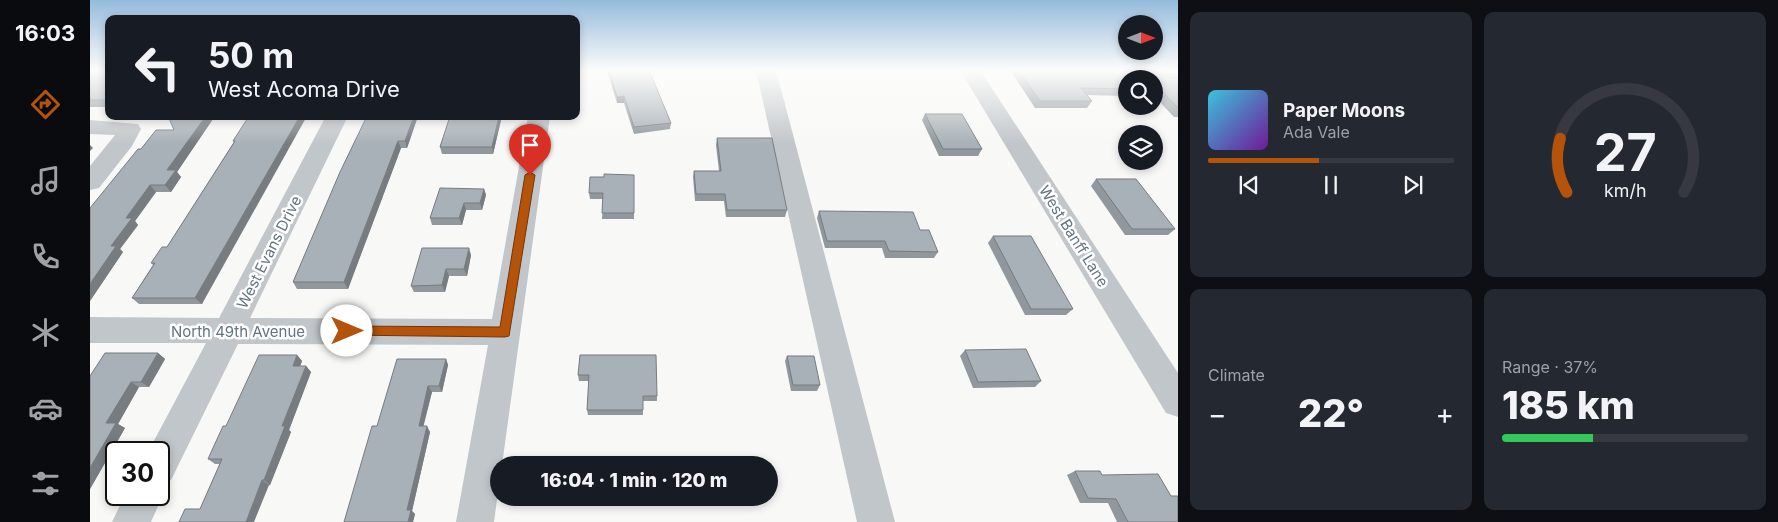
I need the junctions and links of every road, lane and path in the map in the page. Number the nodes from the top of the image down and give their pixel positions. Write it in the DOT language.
graph roads {
  1 [pos="772,94"];
  2 [pos="985,94"];
  3 [pos="335,120"];
  4 [pos="539,120"];
  5 [pos="90,127"];
  6 [pos="90,182"];
  7 [pos="90,330"];
  8 [pos="229,331"];
  9 [pos="505,332"];
  10 [pos="1178,402"];
  11 [pos="170,446"];
  12 [pos="139,506"];
  13 [pos="131,522"];
  14 [pos="475,522"];
  15 [pos="876,522"];
  1 -- 15 [label="street"];
  2 -- 10 [label="street, West Banff Lane"];
  3 -- 8 [label="street, West Evans Drive"];
  4 -- 9 [label="street"];
  5 -- 6 [label="street"];
  7 -- 8 [label="street, North 49th Avenue"];
  8 -- 9 [label="street, North 49th Avenue"];
  8 -- 11 [label="street, West Evans Drive"];
  9 -- 14 [label="street"];
  12 -- 13 [label="street"];
}
